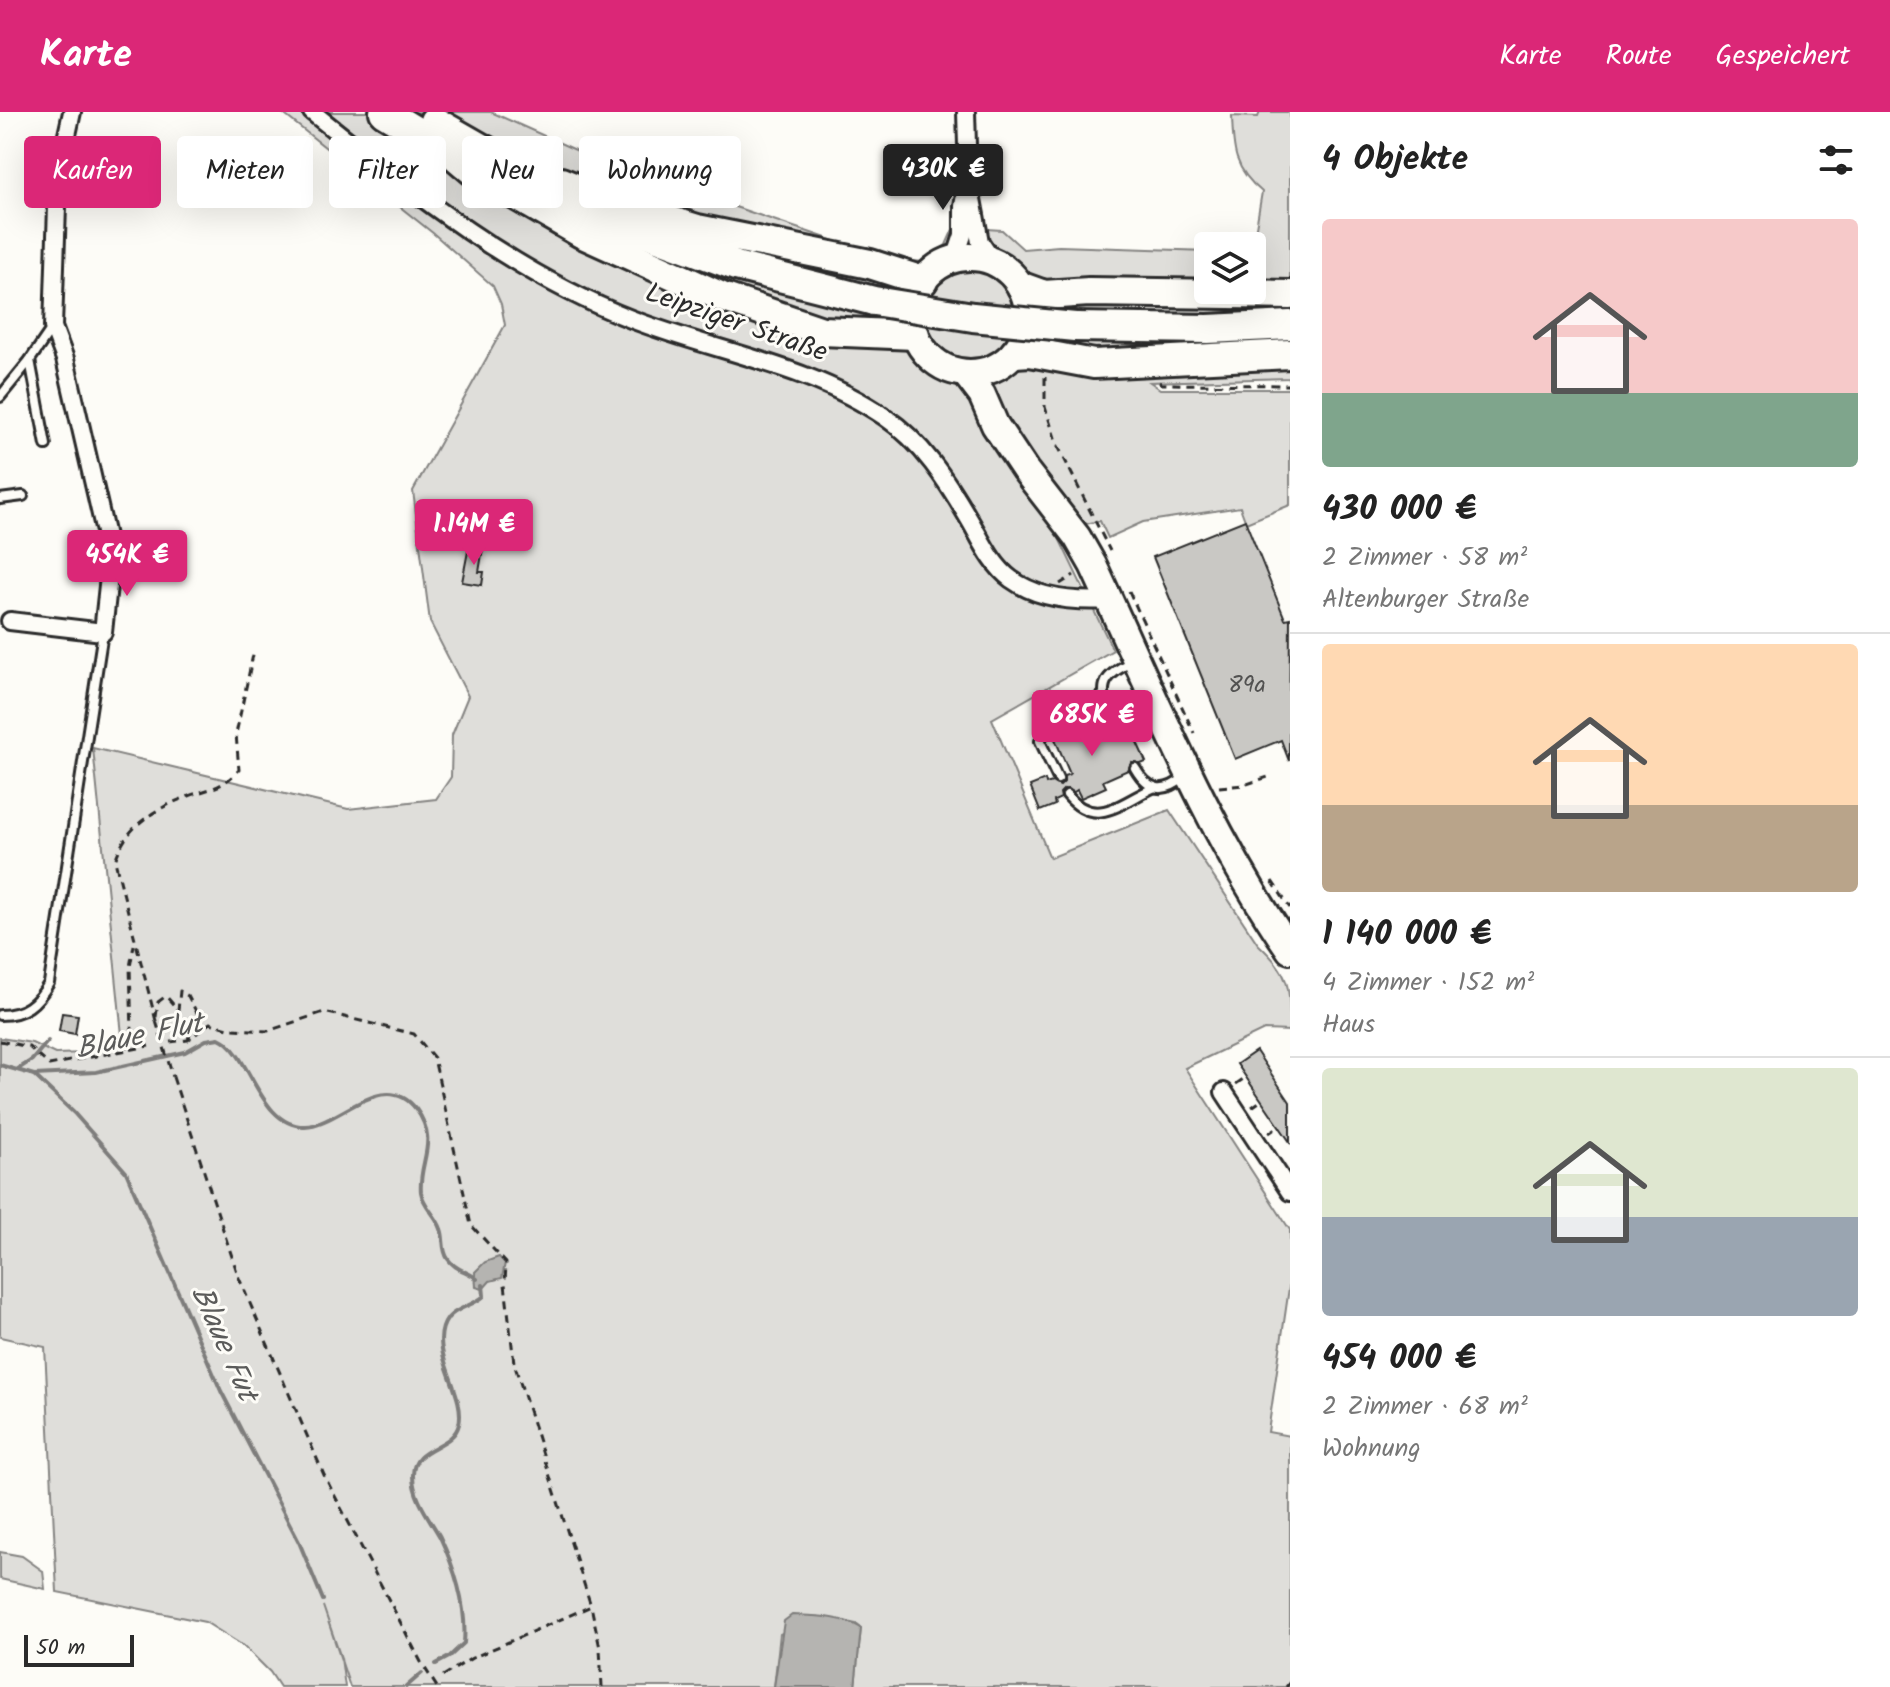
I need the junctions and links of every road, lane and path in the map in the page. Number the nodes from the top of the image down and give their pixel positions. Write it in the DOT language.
graph roads {
  1 [pos="72,112"];
  2 [pos="312,112"];
  3 [pos="384,112"];
  4 [pos="419,112"];
  5 [pos="966,112"];
  6 [pos="462,136"];
  7 [pos="452,153"];
  8 [pos="968,178"];
  9 [pos="563,183"];
  10 [pos="563,194"];
  11 [pos="593,213"];
  12 [pos="997,255"];
  13 [pos="955,259"];
  14 [pos="1026,280"];
  15 [pos="923,281"];
  16 [pos="1290,295"];
  17 [pos="1290,325"];
  18 [pos="53,327"];
  19 [pos="915,335"];
  20 [pos="1290,354"];
  21 [pos="1047,355"];
  22 [pos="30,360"];
  23 [pos="1007,360"];
  24 [pos="1134,363"];
  25 [pos="966,374"];
  26 [pos="1290,385"];
  27 [pos="0,397"];
  28 [pos="46,445"];
  29 [pos="1011,446"];
  30 [pos="23,496"];
  31 [pos="0,499"];
  32 [pos="1112,556"];
  33 [pos="1118,592"];
  34 [pos="3,619"];
  35 [pos="103,632"];
  36 [pos="254,650"];
  37 [pos="1135,660"];
  38 [pos="1102,696"];
  39 [pos="1110,713"];
  40 [pos="1197,739"];
  41 [pos="1135,768"];
  42 [pos="1188,774"];
  43 [pos="1268,777"];
  44 [pos="1058,779"];
  45 [pos="1219,787"];
  46 [pos="1153,788"];
  47 [pos="1067,795"];
  48 [pos="135,941"];
  49 [pos="1289,946"];
  50 [pos="0,1015"];
  51 [pos="156,1021"];
  52 [pos="188,1040"];
  53 [pos="0,1041"];
  54 [pos="170,1042"];
  55 [pos="149,1046"];
  56 [pos="126,1050"];
  57 [pos="1224,1092"];
  58 [pos="1290,1192"];
  59 [pos="591,1606"];
  60 [pos="443,1676"];
  61 [pos="1290,1682"];
  62 [pos="437,1687"];
  63 [pos="602,1687"];
  64 [pos="1286,1687"];
  1 -- 18 [label="street"];
  2 -- 33 [label="street, Leipziger Straße"];
  3 -- 7 [label="highway"];
  4 -- 6 [label="highway"];
  5 -- 8 [label="street"];
  7 -- 11 [label="highway"];
  7 -- 19 [label="highway"];
  8 -- 12 [label="street"];
  8 -- 13 [label="street"];
  9 -- 15 [label="highway"];
  10 -- 11 [label="highway"];
  11 -- 17 [label="highway, bridge"];
  12 -- 13 [label="main road"];
  12 -- 14 [label="main road"];
  12 -- 14 [label="path"];
  13 -- 15 [label="main road"];
  14 -- 16 [label="highway"];
  14 -- 23 [label="main road"];
  15 -- 19 [label="main road"];
  18 -- 22 [label="lane"];
  18 -- 35 [label="street"];
  19 -- 25 [label="main road"];
  20 -- 24 [label="highway"];
  21 -- 23 [label="highway"];
  21 -- 24 [label="highway"];
  21 -- 32 [label="path"];
  22 -- 27 [label="lane"];
  22 -- 28 [label="lane"];
  23 -- 25 [label="main road"];
  23 -- 29 [label="main road"];
  24 -- 26 [label="path"];
  25 -- 29 [label="main road"];
  29 -- 33 [label="main road"];
  30 -- 31 [label="lane"];
  33 -- 37 [label="main road"];
  33 -- 40 [label="path"];
  34 -- 35 [label="street"];
  35 -- 50 [label="lane"];
  36 -- 48 [label="path"];
  37 -- 38 [label="lane"];
  37 -- 42 [label="main road"];
  38 -- 39 [label="lane"];
  38 -- 44 [label="lane"];
  41 -- 46 [label="lane"];
  42 -- 46 [label="lane"];
  42 -- 49 [label="main road"];
  43 -- 45 [label="path"];
  46 -- 47 [label="lane"];
  48 -- 51 [label="path"];
  48 -- 56 [label="path"];
  51 -- 52 [label="path"];
  51 -- 62 [label="path, bridge"];
  52 -- 54 [label="path"];
  52 -- 59 [label="path"];
  53 -- 56 [label="path"];
  55 -- 56 [label="path"];
  57 -- 58 [label="street"];
  59 -- 60 [label="path"];
  59 -- 63 [label="path"];
  61 -- 64 [label="path"];
}
